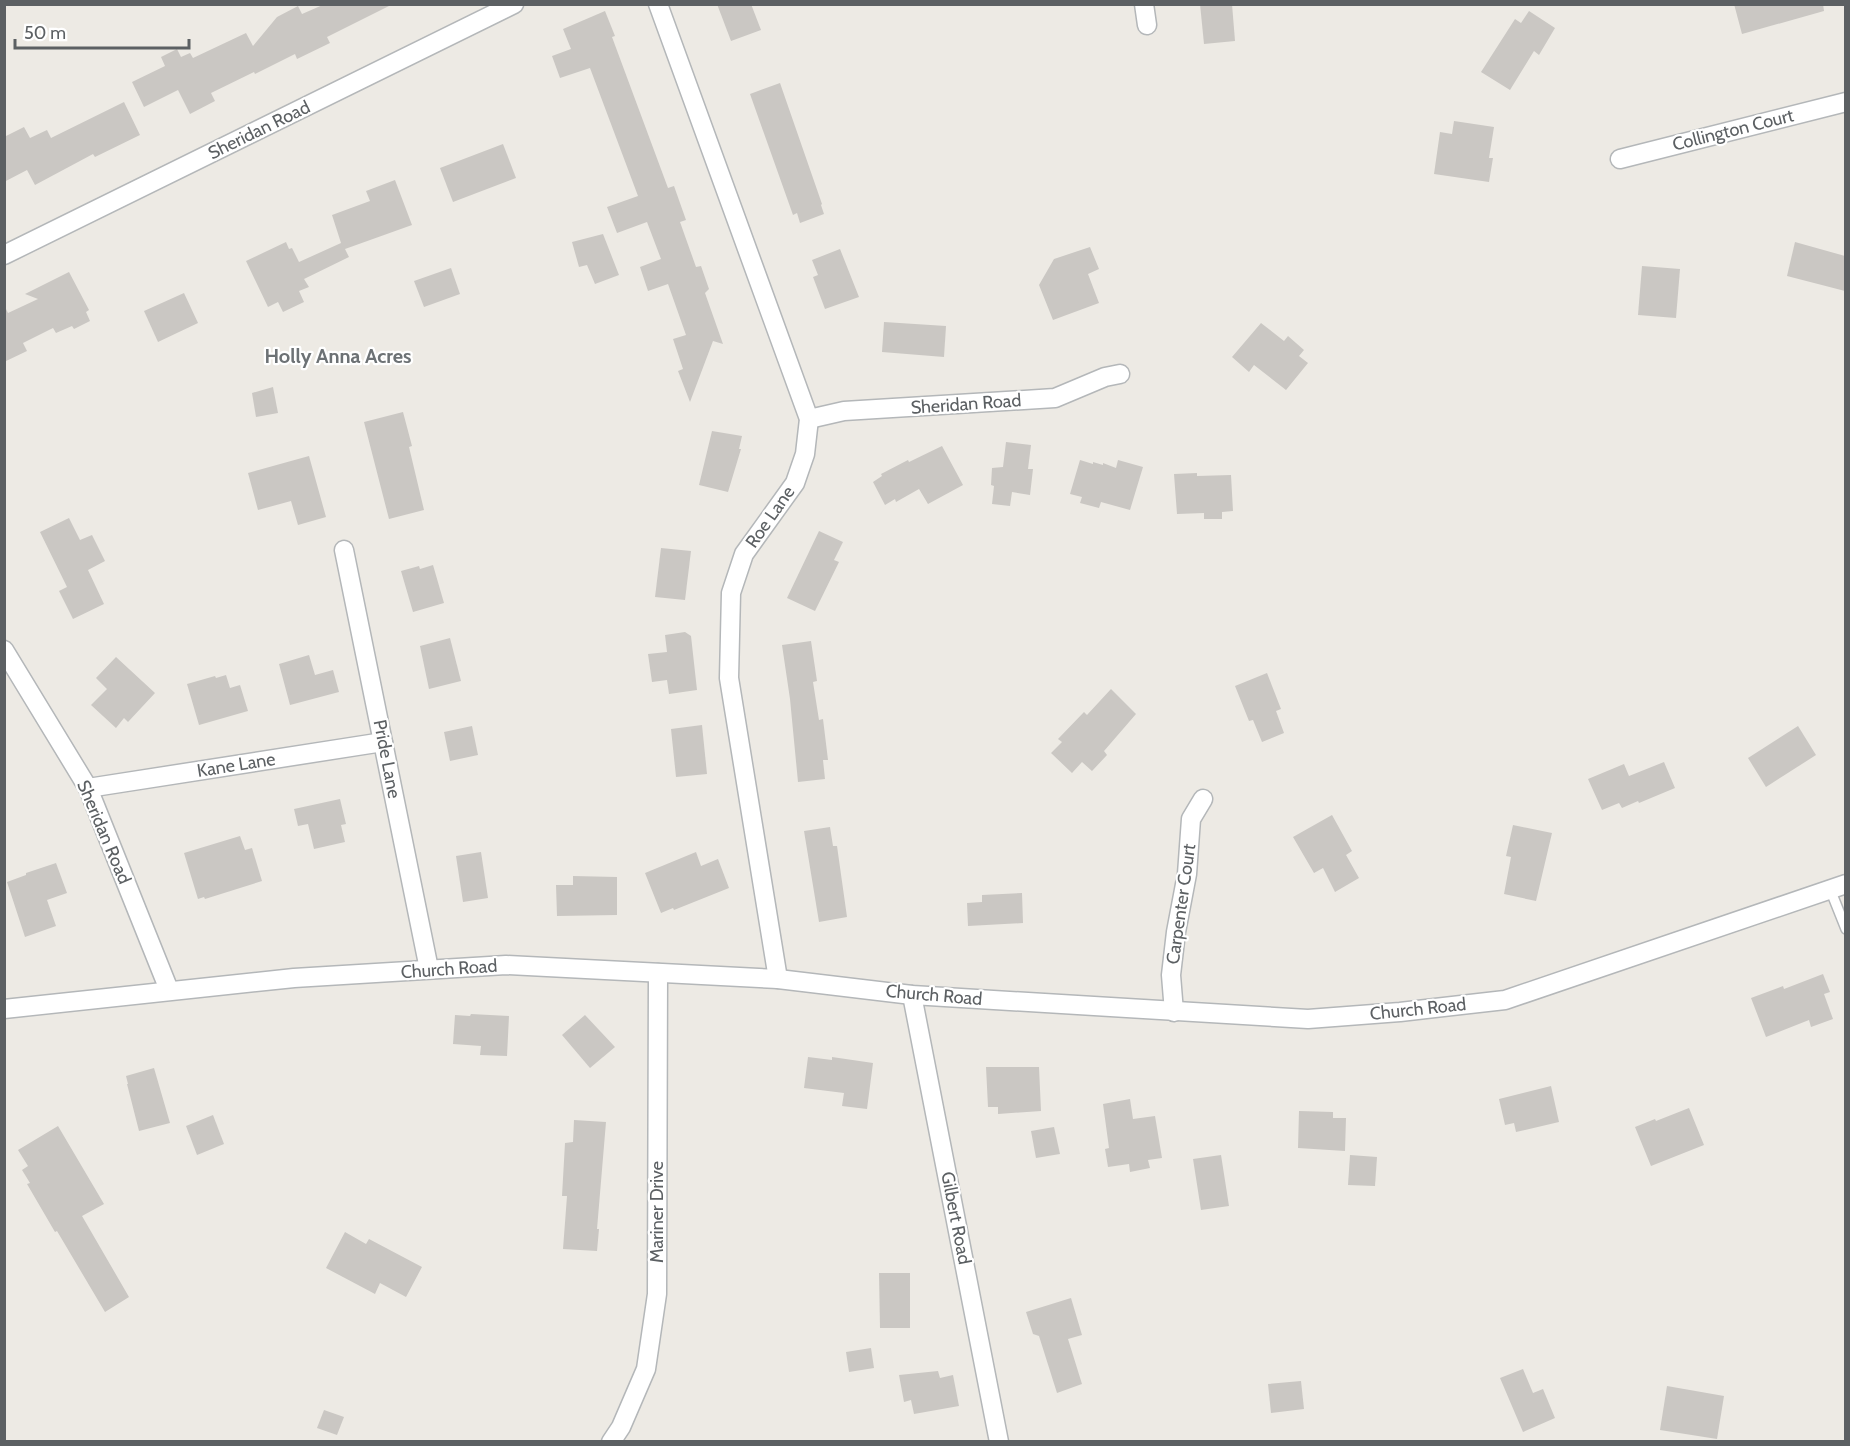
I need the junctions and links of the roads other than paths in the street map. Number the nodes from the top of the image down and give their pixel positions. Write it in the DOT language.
graph roads {
  1 [pos="514,4"];
  2 [pos="658,4"];
  3 [pos="1144,4"];
  4 [pos="1147,25"];
  5 [pos="1845,102"];
  6 [pos="1620,159"];
  7 [pos="4,255"];
  8 [pos="1120,374"];
  9 [pos="809,419"];
  10 [pos="344,550"];
  11 [pos="4,650"];
  12 [pos="383,742"];
  13 [pos="88,788"];
  14 [pos="1203,799"];
  15 [pos="1838,887"];
  16 [pos="1845,929"];
  17 [pos="429,969"];
  18 [pos="658,973"];
  19 [pos="778,979"];
  20 [pos="169,990"];
  21 [pos="912,995"];
  22 [pos="4,1009"];
  23 [pos="1174,1012"];
  24 [pos="611,1442"];
  25 [pos="999,1442"];
  1 -- 7 [label="street, Sheridan Road"];
  2 -- 9 [label="street, Roe Lane"];
  3 -- 4 [label="street"];
  5 -- 6 [label="street, Collington Court"];
  8 -- 9 [label="street, Sheridan Road"];
  9 -- 19 [label="street, Roe Lane"];
  10 -- 12 [label="street, Pride Lane"];
  11 -- 13 [label="street, Sheridan Road"];
  12 -- 13 [label="street, Kane Lane"];
  12 -- 17 [label="street, Pride Lane"];
  13 -- 20 [label="street, Sheridan Road"];
  14 -- 23 [label="street, Carpenter Court"];
  15 -- 16 [label="lane"];
  15 -- 23 [label="street, Church Road"];
  17 -- 18 [label="street, Church Road"];
  17 -- 20 [label="street, Church Road"];
  18 -- 19 [label="street, Church Road"];
  18 -- 24 [label="street, Mariner Drive"];
  19 -- 21 [label="street, Church Road"];
  20 -- 22 [label="street, Church Road"];
  21 -- 23 [label="street, Church Road"];
  21 -- 25 [label="street, Gilbert Road"];
}
